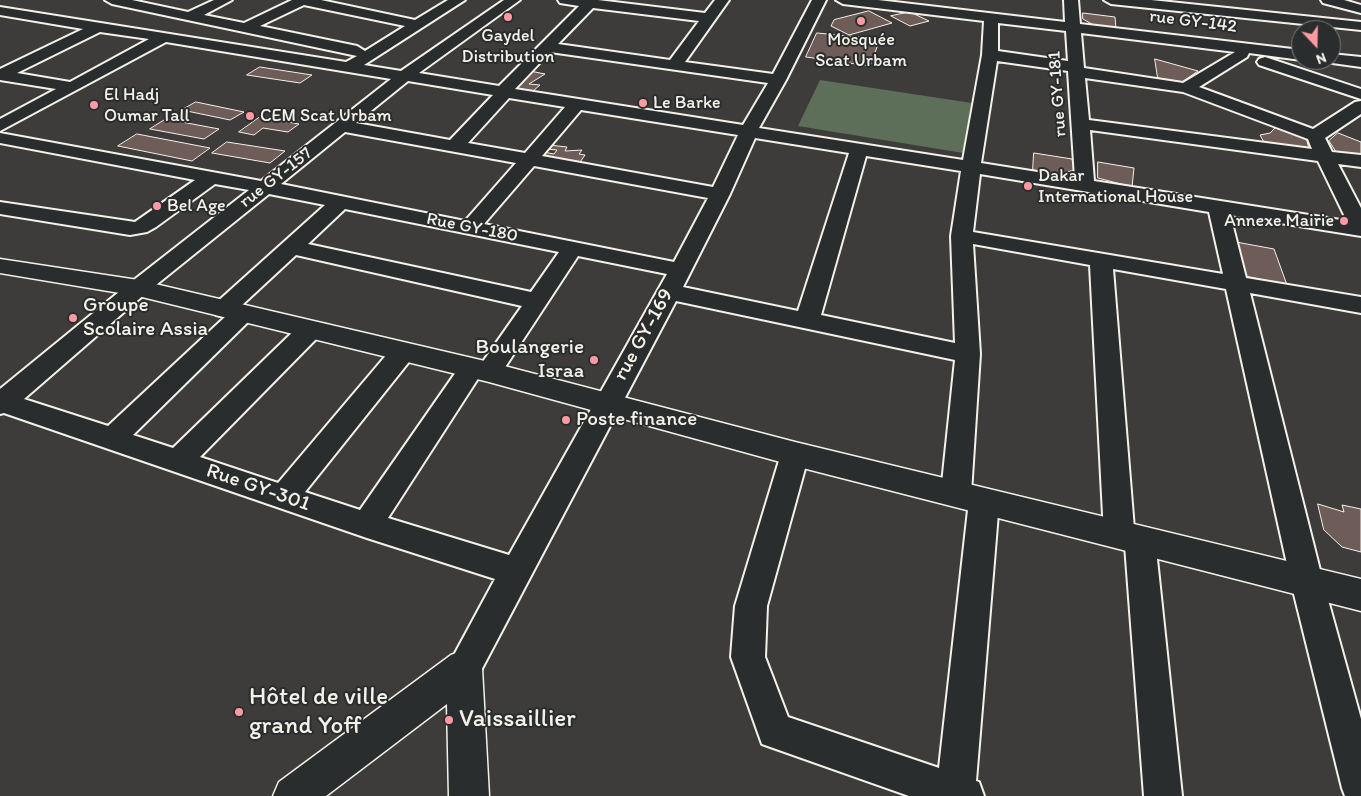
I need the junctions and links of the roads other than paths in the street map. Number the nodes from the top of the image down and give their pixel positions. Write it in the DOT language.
graph roads {
  1 [pos="112,0"];
  2 [pos="225,0"];
  3 [pos="302,0"];
  4 [pos="378,0"];
  5 [pos="458,0"];
  6 [pos="513,0"];
  7 [pos="564,0"];
  8 [pos="722,0"];
  9 [pos="819,0"];
  10 [pos="843,0"];
  11 [pos="985,0"];
  12 [pos="1071,0"];
  13 [pos="1111,0"];
  14 [pos="1328,0"];
  15 [pos="590,3"];
  16 [pos="1166,3"];
  17 [pos="911,4"];
  18 [pos="1361,9"];
  19 [pos="0,11"];
  20 [pos="357,12"];
  21 [pos="190,16"];
  22 [pos="986,17"];
  23 [pos="1262,17"];
  24 [pos="709,18"];
  25 [pos="418,25"];
  26 [pos="1361,26"];
  27 [pos="98,27"];
  28 [pos="246,28"];
  29 [pos="1073,28"];
  30 [pos="164,37"];
  31 [pos="546,47"];
  32 [pos="1240,51"];
  33 [pos="1277,52"];
  34 [pos="370,54"];
  35 [pos="1291,54"];
  36 [pos="990,55"];
  37 [pos="8,56"];
  38 [pos="33,60"];
  39 [pos="1341,60"];
  40 [pos="1361,62"];
  41 [pos="674,66"];
  42 [pos="349,67"];
  43 [pos="1077,70"];
  44 [pos="1,75"];
  45 [pos="406,75"];
  46 [pos="778,80"];
  47 [pos="72,87"];
  48 [pos="1186,88"];
  49 [pos="505,91"];
  50 [pos="1361,94"];
  51 [pos="578,103"];
  52 [pos="1358,111"];
  53 [pos="1081,124"];
  54 [pos="0,126"];
  55 [pos="342,126"];
  56 [pos="749,130"];
  57 [pos="1315,136"];
  58 [pos="0,138"];
  59 [pos="455,146"];
  60 [pos="859,148"];
  61 [pos="1325,156"];
  62 [pos="529,160"];
  63 [pos="1361,161"];
  64 [pos="971,166"];
  65 [pos="212,177"];
  66 [pos="1085,185"];
  67 [pos="264,187"];
  68 [pos="720,194"];
  69 [pos="341,202"];
  70 [pos="1218,207"];
  71 [pos="0,208"];
  72 [pos="470,228"];
  73 [pos="1361,230"];
  74 [pos="962,236"];
  75 [pos="292,247"];
  76 [pos="572,249"];
  77 [pos="1101,260"];
  78 [pos="0,266"];
  79 [pos="675,281"];
  80 [pos="1235,283"];
  81 [pos="138,288"];
  82 [pos="535,301"];
  83 [pos="1361,305"];
  84 [pos="233,312"];
  85 [pos="807,321"];
  86 [pos="308,331"];
  87 [pos="403,352"];
  88 [pos="968,354"];
  89 [pos="481,370"];
  90 [pos="1,402"];
  91 [pos="606,404"];
  92 [pos="112,439"];
  93 [pos="795,454"];
  94 [pos="178,461"];
  95 [pos="284,496"];
  96 [pos="970,497"];
  97 [pos="367,525"];
  98 [pos="1129,537"];
  99 [pos="516,572"];
  100 [pos="1307,582"];
  101 [pos="1361,595"];
  102 [pos="464,668"];
  103 [pos="1361,788"];
  104 [pos="958,795"];
  105 [pos="293,796"];
  106 [pos="469,796"];
  107 [pos="1163,796"];
  1 -- 21 [label="street"];
  2 -- 21 [label="street"];
  3 -- 20 [label="street"];
  3 -- 28 [label="street"];
  4 -- 20 [label="street"];
  5 -- 25 [label="street"];
  6 -- 45 [label="street, rue GY-157"];
  7 -- 15 [label="street"];
  8 -- 24 [label="street"];
  9 -- 46 [label="street, rue GY-169"];
  10 -- 17 [label="street, rue GY-142"];
  11 -- 22 [label="street"];
  12 -- 29 [label="street, rue GY-181"];
  13 -- 16 [label="street"];
  14 -- 18 [label="street"];
  15 -- 24 [label="street"];
  15 -- 31 [label="street"];
  16 -- 23 [label="street"];
  17 -- 22 [label="street, rue GY-142"];
  19 -- 27 [label="street"];
  20 -- 25 [label="street"];
  21 -- 28 [label="street"];
  22 -- 29 [label="street, rue GY-142"];
  22 -- 36 [label="street"];
  23 -- 26 [label="street"];
  23 -- 33 [label="street"];
  24 -- 41 [label="street"];
  25 -- 34 [label="street"];
  27 -- 30 [label="street"];
  27 -- 38 [label="street"];
  28 -- 34 [label="street"];
  29 -- 32 [label="street, rue GY-142"];
  29 -- 43 [label="street, rue GY-181"];
  30 -- 42 [label="street"];
  30 -- 47 [label="street"];
  31 -- 41 [label="street"];
  31 -- 49 [label="street"];
  32 -- 33 [label="street, rue GY-142"];
  32 -- 48 [label="street"];
  32 -- 50 [label="street"];
  33 -- 35 [label="street, rue GY-142"];
  34 -- 42 [label="street"];
  36 -- 43 [label="street"];
  36 -- 64 [label="street"];
  37 -- 38 [label="street"];
  38 -- 44 [label="street"];
  39 -- 40 [label="street"];
  41 -- 46 [label="street"];
  42 -- 45 [label="street"];
  43 -- 48 [label="street"];
  43 -- 53 [label="street, rue GY-181"];
  44 -- 47 [label="street"];
  45 -- 49 [label="street"];
  45 -- 55 [label="street, rue GY-157"];
  46 -- 56 [label="street, rue GY-169"];
  47 -- 54 [label="street"];
  48 -- 57 [label="street"];
  49 -- 51 [label="street"];
  49 -- 59 [label="street"];
  51 -- 56 [label="street"];
  51 -- 62 [label="street"];
  52 -- 57 [label="street"];
  53 -- 61 [label="street"];
  53 -- 66 [label="street, rue GY-181"];
  55 -- 59 [label="street"];
  55 -- 67 [label="street, rue GY-157"];
  56 -- 60 [label="street"];
  56 -- 68 [label="street, rue GY-169"];
  57 -- 61 [label="street"];
  58 -- 65 [label="street, Rue GY-180"];
  59 -- 62 [label="street"];
  60 -- 64 [label="street"];
  60 -- 85 [label="street"];
  61 -- 63 [label="street"];
  61 -- 73 [label="street"];
  62 -- 68 [label="street"];
  62 -- 72 [label="street"];
  64 -- 66 [label="street"];
  64 -- 74 [label="street"];
  65 -- 67 [label="street, Rue GY-180"];
  65 -- 71 [label="street"];
  66 -- 70 [label="street"];
  67 -- 69 [label="street, Rue GY-180"];
  67 -- 81 [label="street, rue GY-157"];
  68 -- 79 [label="street, rue GY-169"];
  69 -- 72 [label="street, Rue GY-180"];
  69 -- 75 [label="street"];
  70 -- 73 [label="street"];
  70 -- 80 [label="street"];
  72 -- 76 [label="street, Rue GY-180"];
  74 -- 77 [label="street"];
  74 -- 88 [label="street"];
  75 -- 82 [label="street"];
  75 -- 84 [label="street"];
  76 -- 79 [label="street, Rue GY-180"];
  76 -- 82 [label="street"];
  77 -- 80 [label="street"];
  77 -- 98 [label="street"];
  78 -- 81 [label="street"];
  79 -- 85 [label="street, Rue GY-180"];
  79 -- 91 [label="street, rue GY-169"];
  80 -- 83 [label="street"];
  80 -- 100 [label="street"];
  81 -- 84 [label="street"];
  81 -- 90 [label="street, rue GY-157"];
  82 -- 89 [label="street"];
  84 -- 86 [label="street"];
  84 -- 92 [label="street"];
  85 -- 88 [label="street, Rue GY-180"];
  86 -- 87 [label="street"];
  86 -- 94 [label="street"];
  87 -- 89 [label="street"];
  87 -- 95 [label="street"];
  88 -- 96 [label="street"];
  89 -- 91 [label="street"];
  89 -- 97 [label="street"];
  90 -- 92 [label="street, Rue GY-301"];
  91 -- 93 [label="street"];
  91 -- 99 [label="street, rue GY-169"];
  92 -- 94 [label="street, Rue GY-301"];
  93 -- 96 [label="street"];
  93 -- 104 [label="street"];
  94 -- 95 [label="street, Rue GY-301"];
  95 -- 97 [label="street, Rue GY-301"];
  96 -- 98 [label="street"];
  96 -- 104 [label="street"];
  97 -- 99 [label="street, Rue GY-301"];
  98 -- 100 [label="street"];
  98 -- 107 [label="street"];
  99 -- 102 [label="street, rue GY-169"];
  100 -- 101 [label="street"];
  100 -- 103 [label="street"];
  102 -- 105 [label="street"];
  102 -- 106 [label="street"];
}
